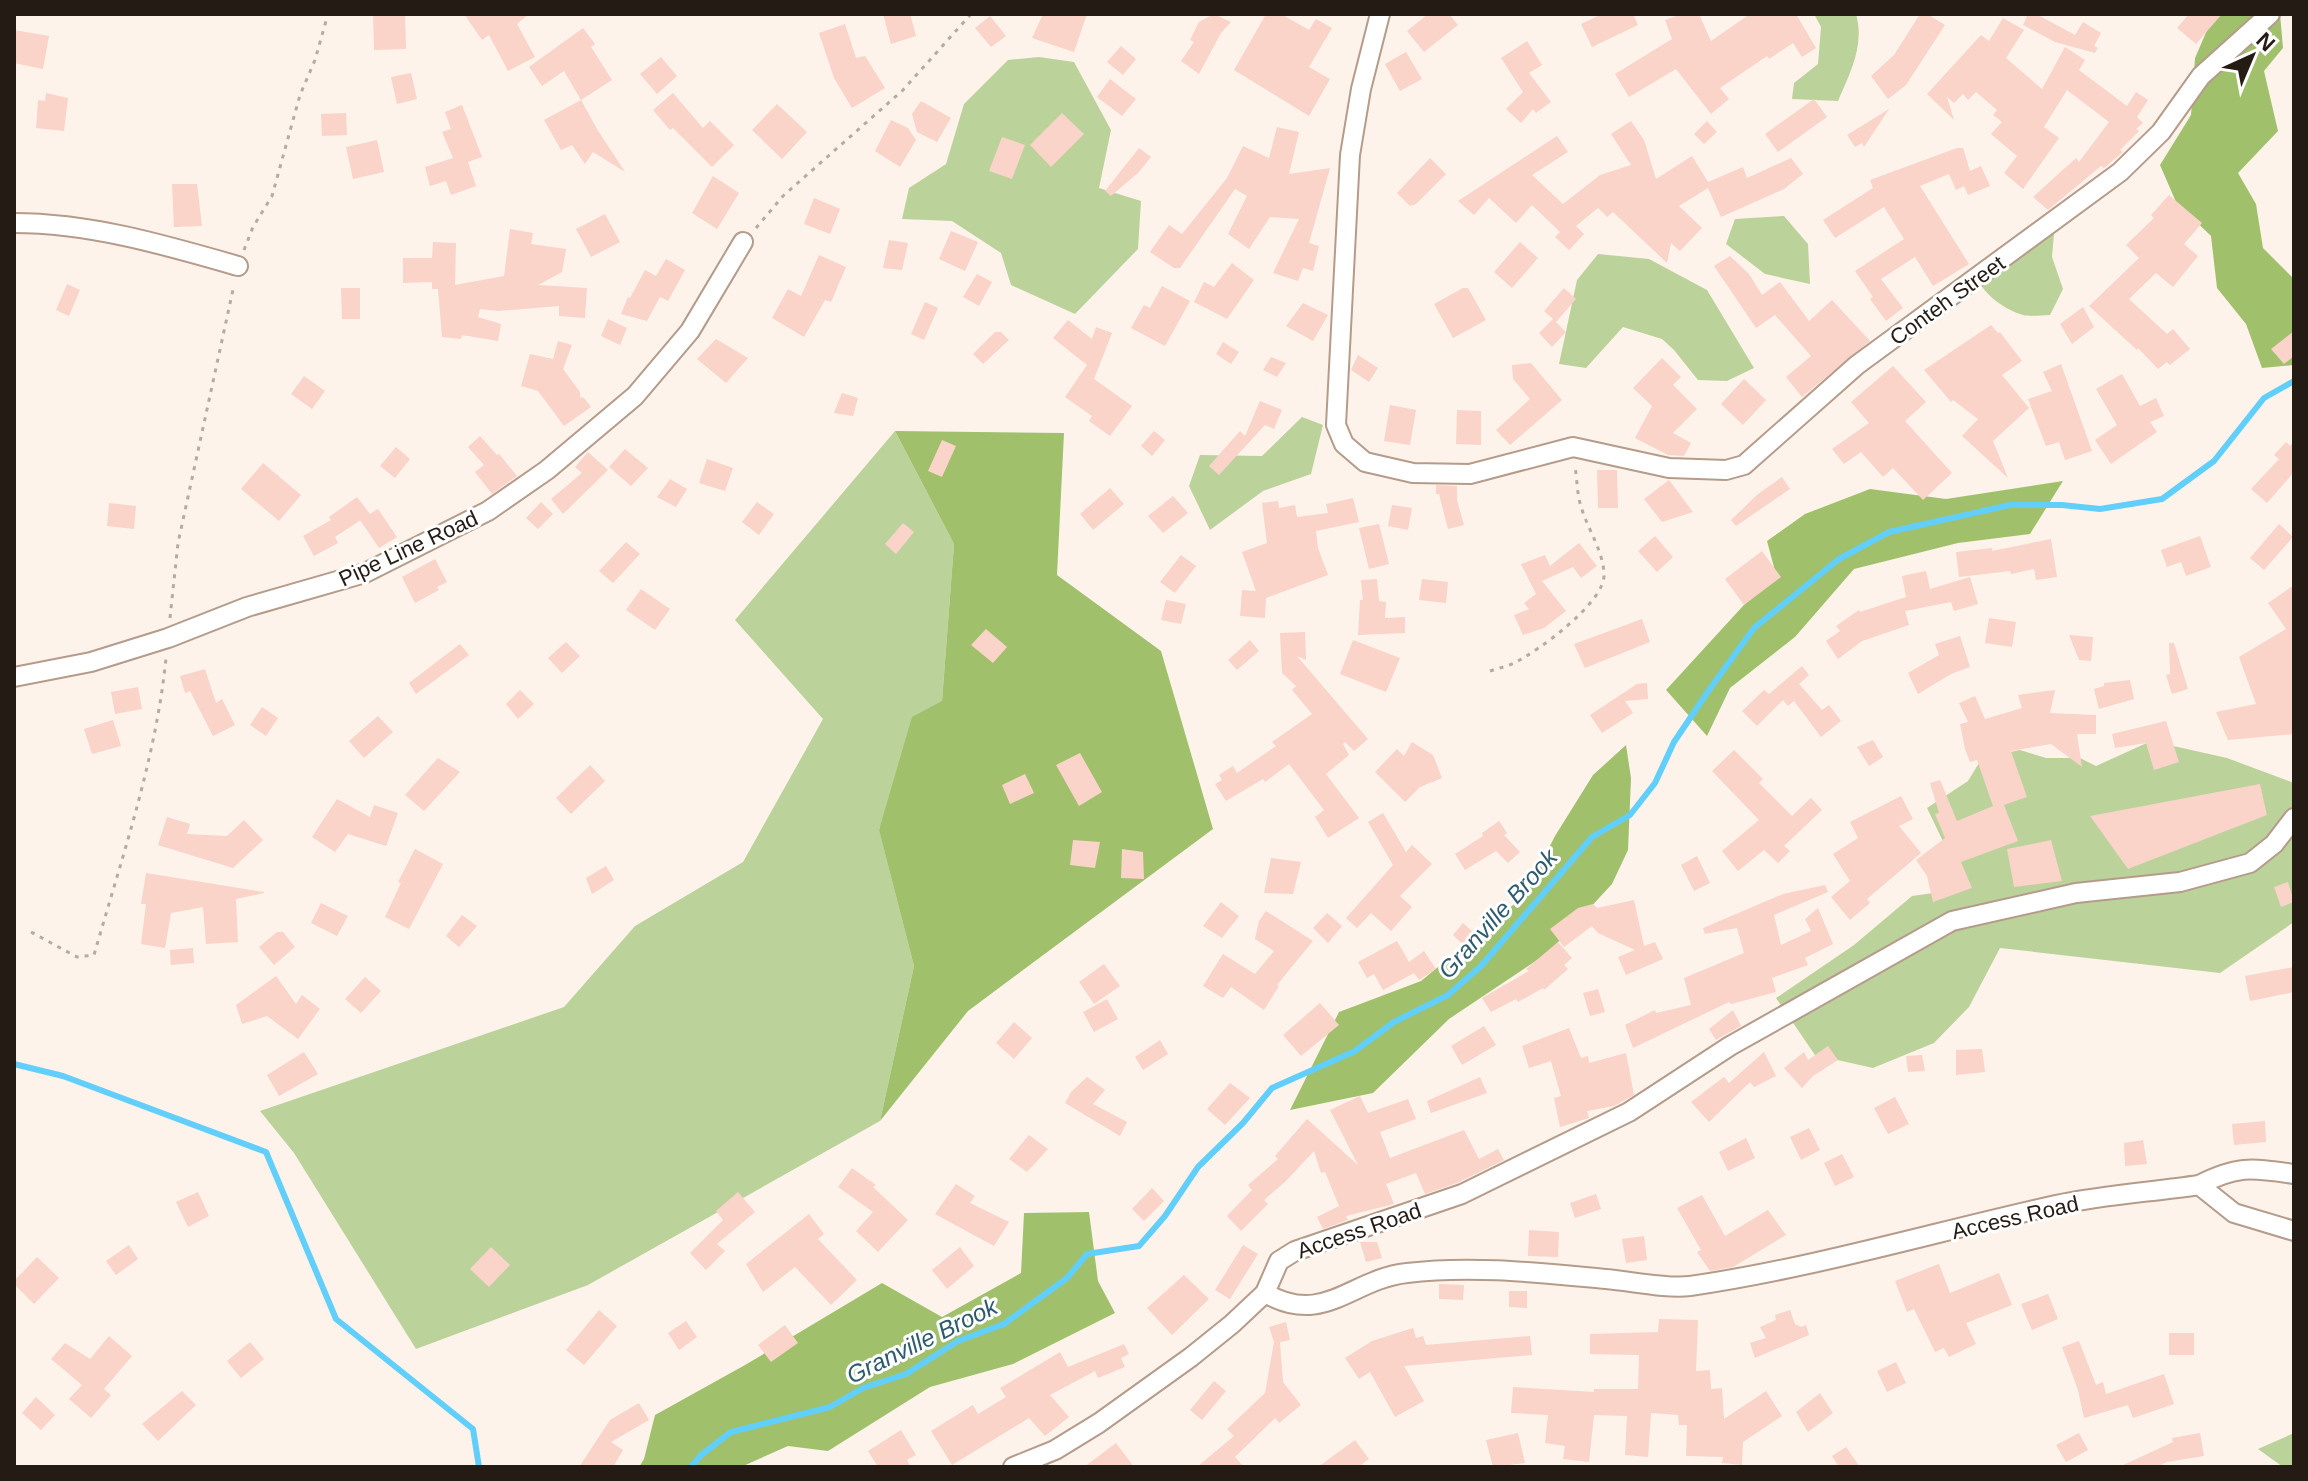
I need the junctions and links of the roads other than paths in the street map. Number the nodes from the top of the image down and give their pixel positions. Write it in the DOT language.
graph roads {
  1 [pos="1380,14"];
  2 [pos="2270,14"];
  3 [pos="14,223"];
  4 [pos="743,242"];
  5 [pos="238,266"];
  6 [pos="14,677"];
  7 [pos="2294,818"];
  8 [pos="2294,1174"];
  9 [pos="2199,1185"];
  10 [pos="2294,1231"];
  11 [pos="1265,1293"];
  12 [pos="1013,1467"];
  1 -- 2 [label="street, Conteh Street"];
  3 -- 5 [label="street"];
  4 -- 6 [label="street, Pipe Line Road"];
  7 -- 11 [label="street, Access Road"];
  8 -- 9 [label="street, Access Road"];
  9 -- 10 [label="street"];
  9 -- 11 [label="street, Access Road"];
  11 -- 12 [label="street"];
}
